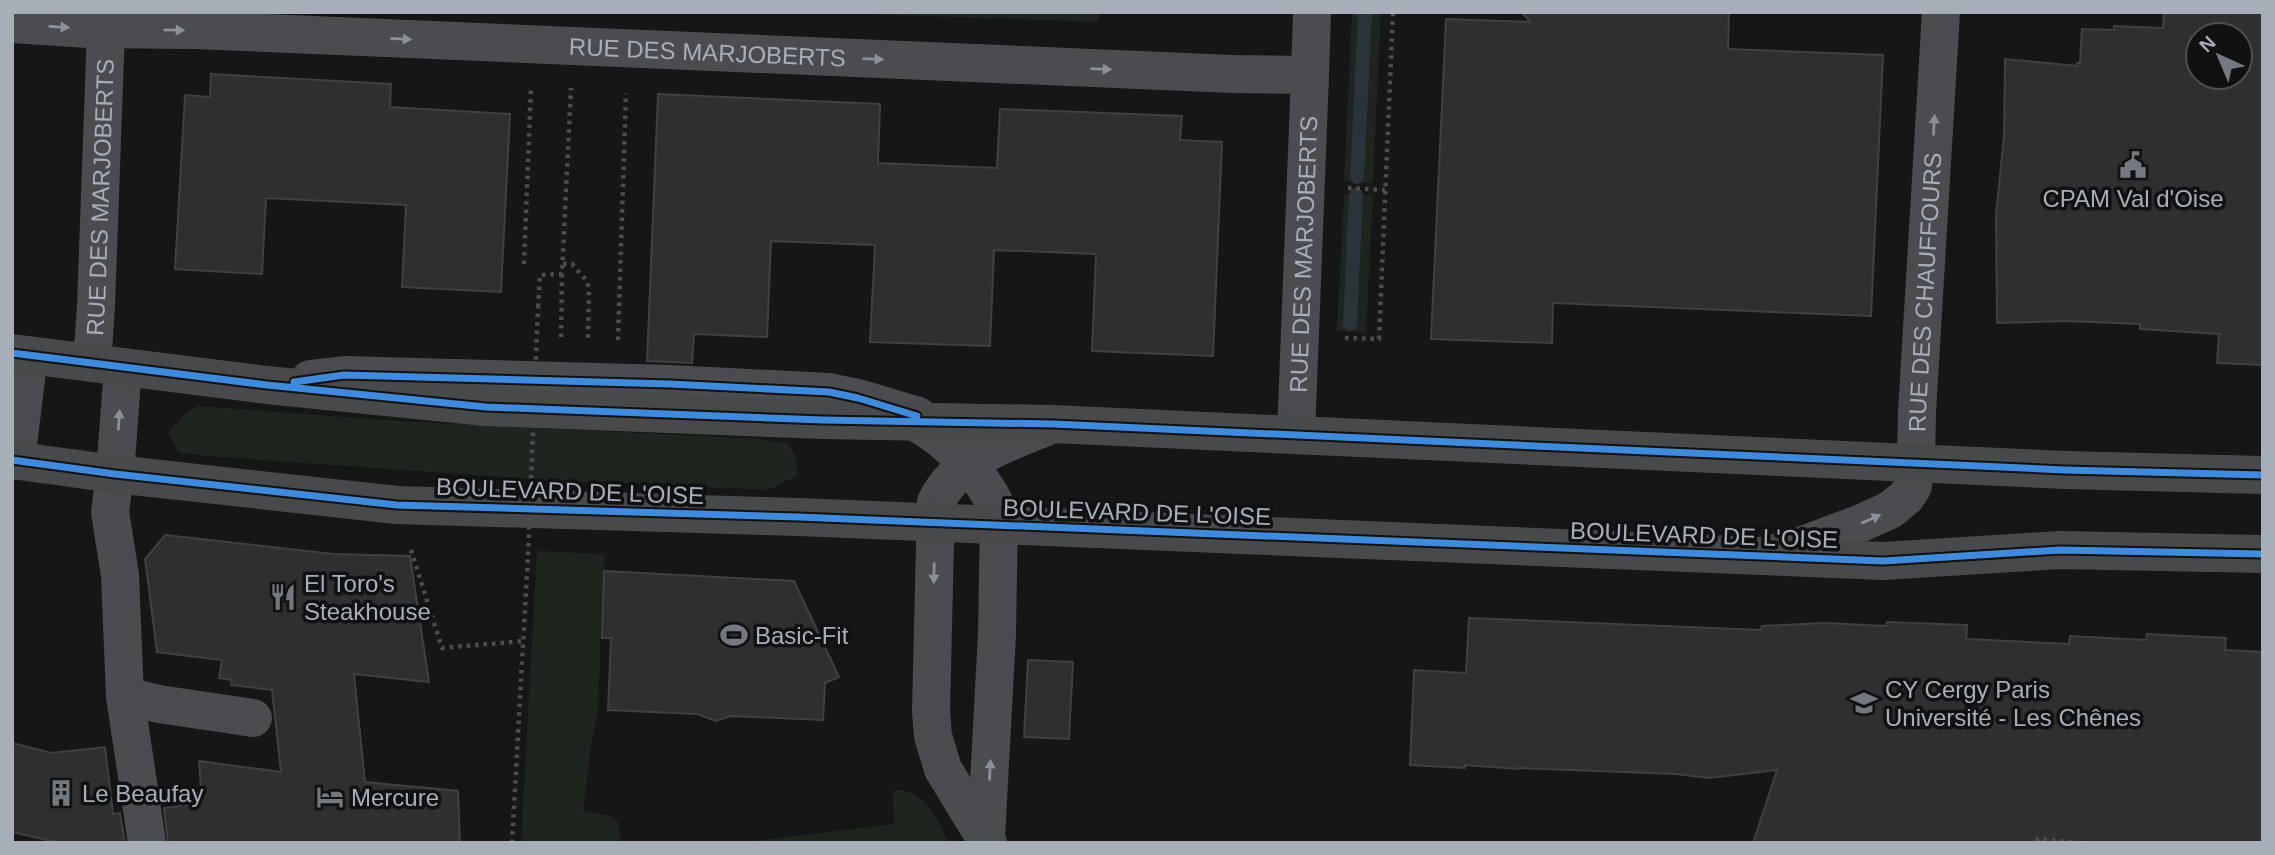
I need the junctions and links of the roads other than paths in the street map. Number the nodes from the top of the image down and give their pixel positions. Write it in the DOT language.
graph roads {
  1 [pos="1312,12"];
  2 [pos="1941,12"];
  3 [pos="12,24"];
  4 [pos="106,29"];
  5 [pos="1310,75"];
  6 [pos="21,354"];
  7 [pos="107,365"];
  8 [pos="267,385"];
  9 [pos="926,422"];
  10 [pos="1053,424"];
  11 [pos="1296,434"];
  12 [pos="14,460"];
  13 [pos="1916,462"];
  14 [pos="966,464"];
  15 [pos="115,474"];
  16 [pos="2263,475"];
  17 [pos="935,523"];
  18 [pos="1000,525"];
  19 [pos="2263,554"];
  20 [pos="1760,556"];
  21 [pos="125,696"];
  22 [pos="253,718"];
  23 [pos="987,840"];
  24 [pos="147,843"];
  1 -- 5 [label="street, RUE DES MARJOBERTS"];
  13 -- 2 [label="street, RUE DES CHAUFFOURS, one-way"];
  3 -- 4 [label="street, RUE DES MARJOBERTS, one-way"];
  4 -- 5 [label="street, RUE DES MARJOBERTS, one-way"];
  4 -- 7 [label="street, RUE DES MARJOBERTS"];
  5 -- 11 [label="street, RUE DES MARJOBERTS"];
  6 -- 7 [label="main road, BOULEVARD DE L'OISE"];
  6 -- 12 [label="street, BOULEVARD DE L'OISE"];
  7 -- 8 [label="main road, BOULEVARD DE L'OISE"];
  15 -- 7 [label="street, one-way"];
  8 -- 9 [label="street, BOULEVARD DE L'OISE"];
  9 -- 10 [label="main road, BOULEVARD DE L'OISE"];
  9 -- 14 [label="street"];
  10 -- 11 [label="main road, BOULEVARD DE L'OISE"];
  10 -- 14 [label="street"];
  11 -- 13 [label="main road, BOULEVARD DE L'OISE"];
  12 -- 15 [label="main road, BOULEVARD DE L'OISE"];
  13 -- 16 [label="main road, BOULEVARD DE L'OISE"];
  20 -- 13 [label="street, RUE DES CHAUFFOURS, one-way"];
  14 -- 17 [label="street"];
  14 -- 18 [label="street"];
  15 -- 17 [label="main road, BOULEVARD DE L'OISE"];
  15 -- 21 [label="street"];
  17 -- 18 [label="main road, BOULEVARD DE L'OISE"];
  17 -- 23 [label="street, one-way"];
  18 -- 20 [label="main road, BOULEVARD DE L'OISE"];
  23 -- 18 [label="street, one-way"];
  19 -- 20 [label="main road, BOULEVARD DE L'OISE"];
  21 -- 22 [label="street"];
  21 -- 24 [label="street"];
}
